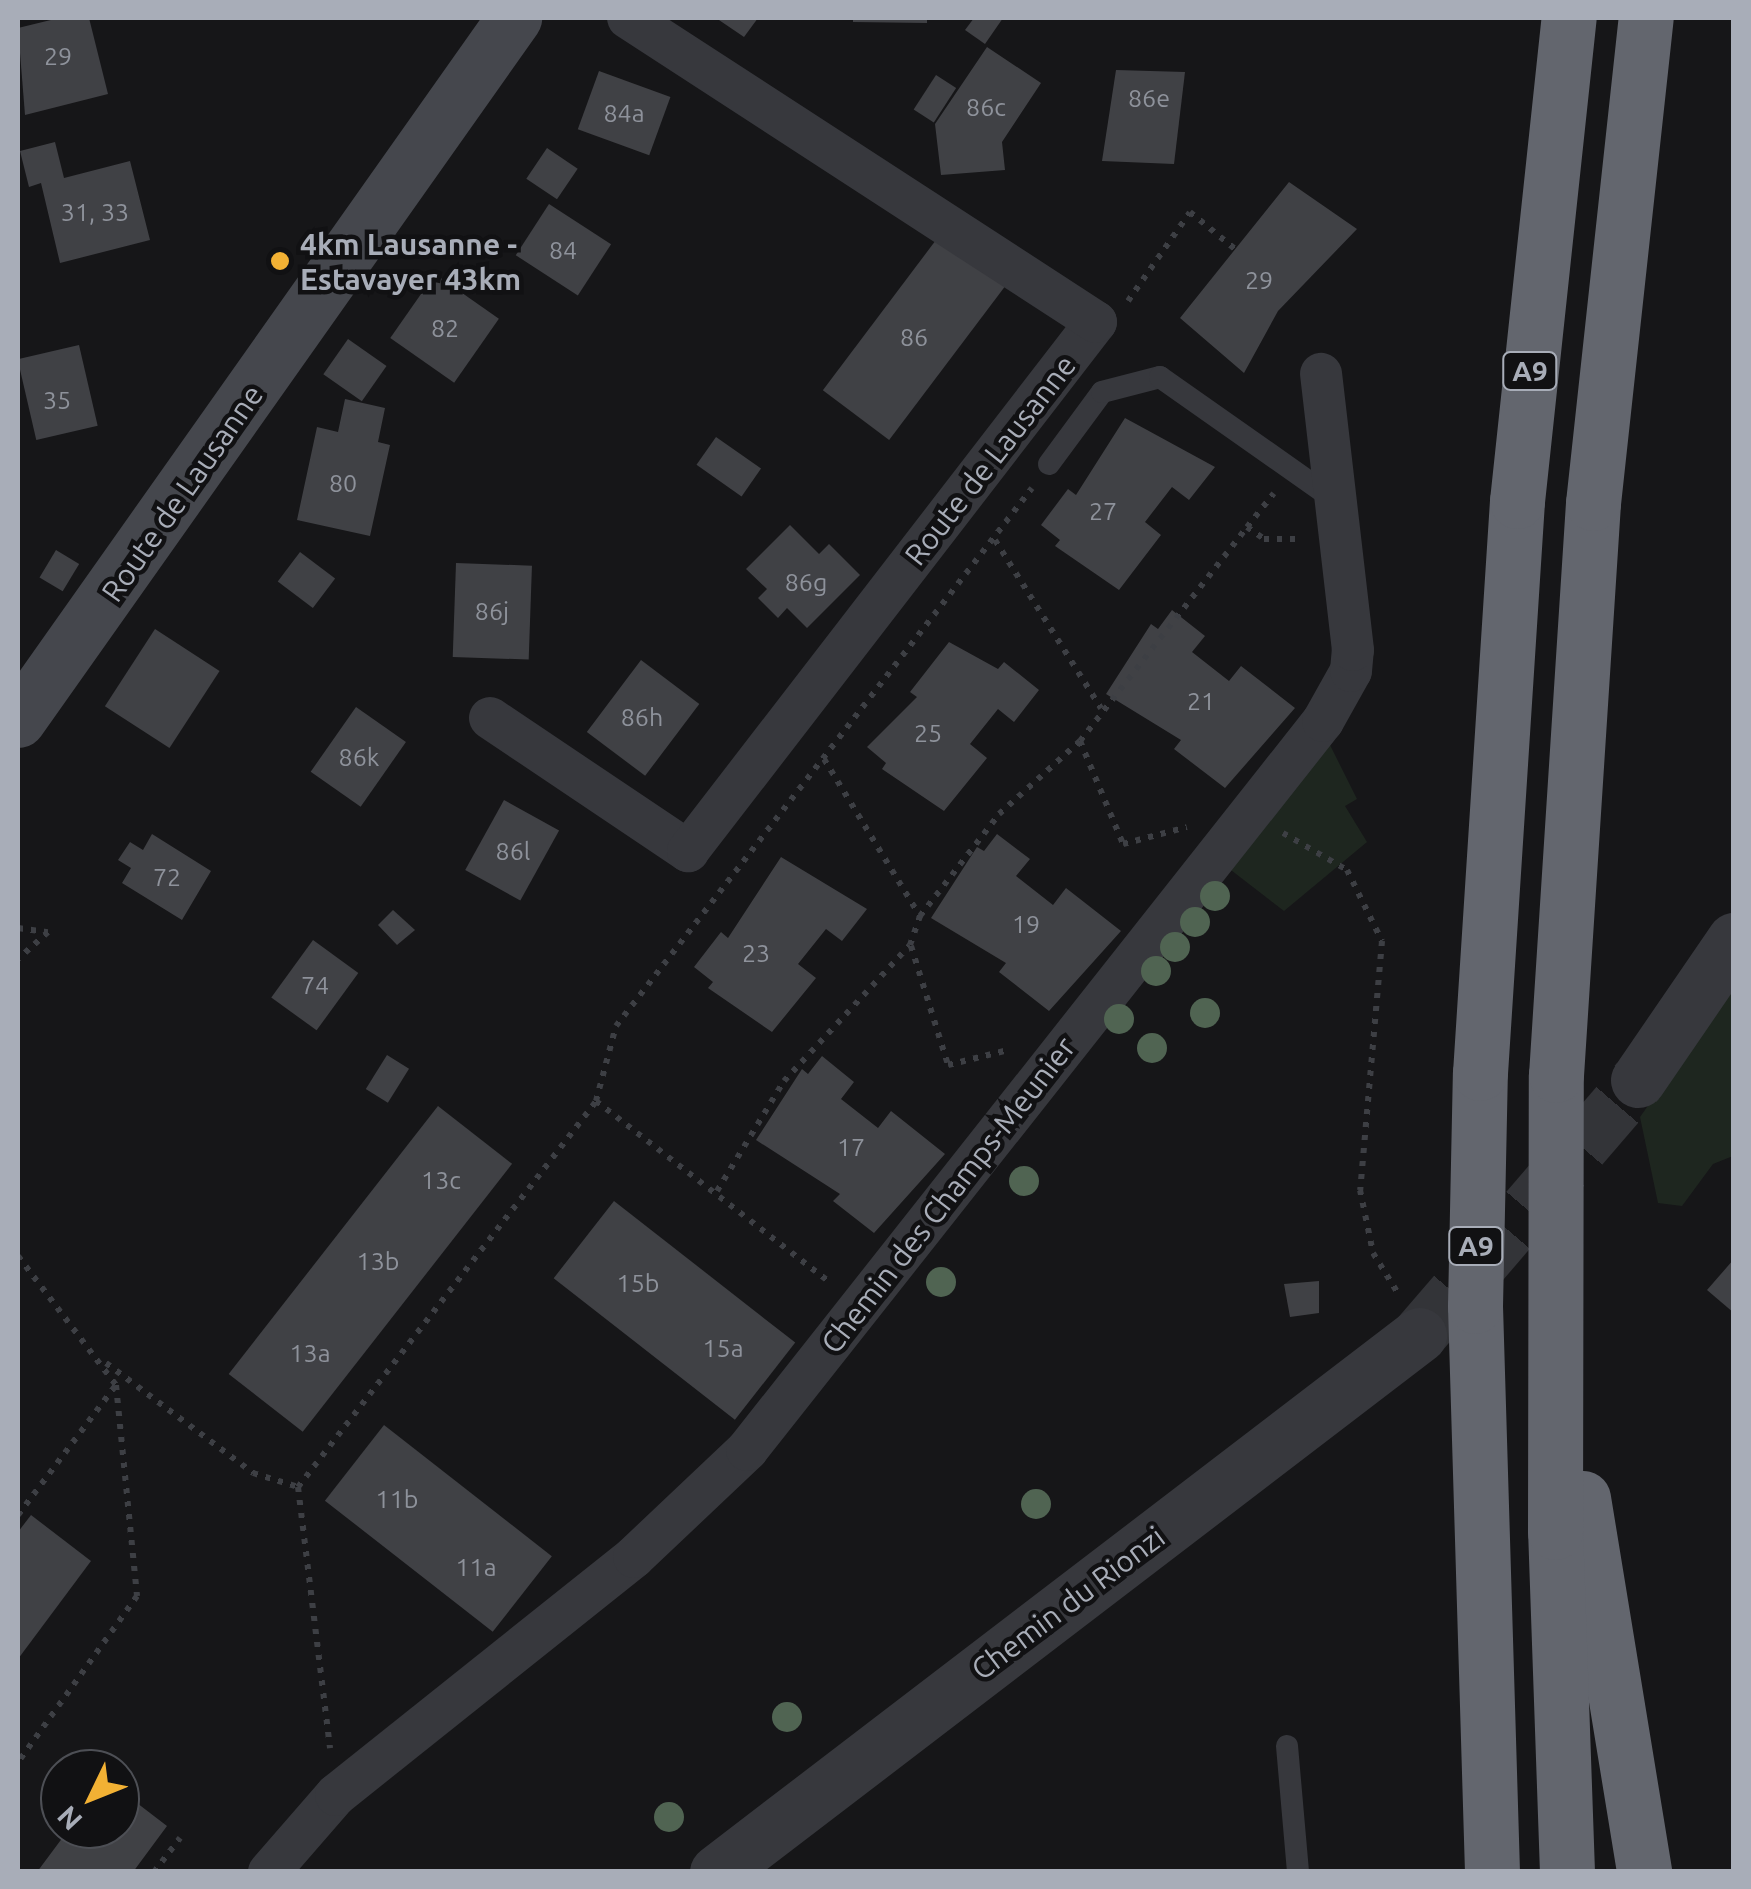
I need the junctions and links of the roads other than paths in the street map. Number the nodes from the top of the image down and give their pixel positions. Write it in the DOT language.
graph roads {
  1 [pos="514,18"];
  2 [pos="628,18"];
  3 [pos="1570,18"];
  4 [pos="1646,18"];
  5 [pos="1321,374"];
  6 [pos="1049,464"];
  7 [pos="1324,516"];
  8 [pos="490,718"];
  9 [pos="18,720"];
  10 [pos="1734,940"];
  11 [pos="1638,1080"];
  12 [pos="1553,1308"];
  13 [pos="1412,1320"];
  14 [pos="1287,1746"];
  15 [pos="269,1872"];
  16 [pos="716,1872"];
  17 [pos="1298,1872"];
  18 [pos="1492,1872"];
  19 [pos="1568,1872"];
  20 [pos="1644,1872"];
  1 -- 9 [label="main road, Route de Lausanne"];
  2 -- 8 [label="street, Route de Lausanne"];
  3 -- 18 [label="highway, A9"];
  4 -- 12 [label="highway, A9"];
  5 -- 7 [label="street, Chemin des Champs-Meunier"];
  6 -- 7 [label="lane"];
  7 -- 15 [label="street, Chemin des Champs-Meunier"];
  10 -- 11 [label="street"];
  12 -- 19 [label="highway, A9"];
  12 -- 20 [label="highway"];
  13 -- 16 [label="street, Chemin du Rionzi"];
  14 -- 17 [label="lane"];
}
